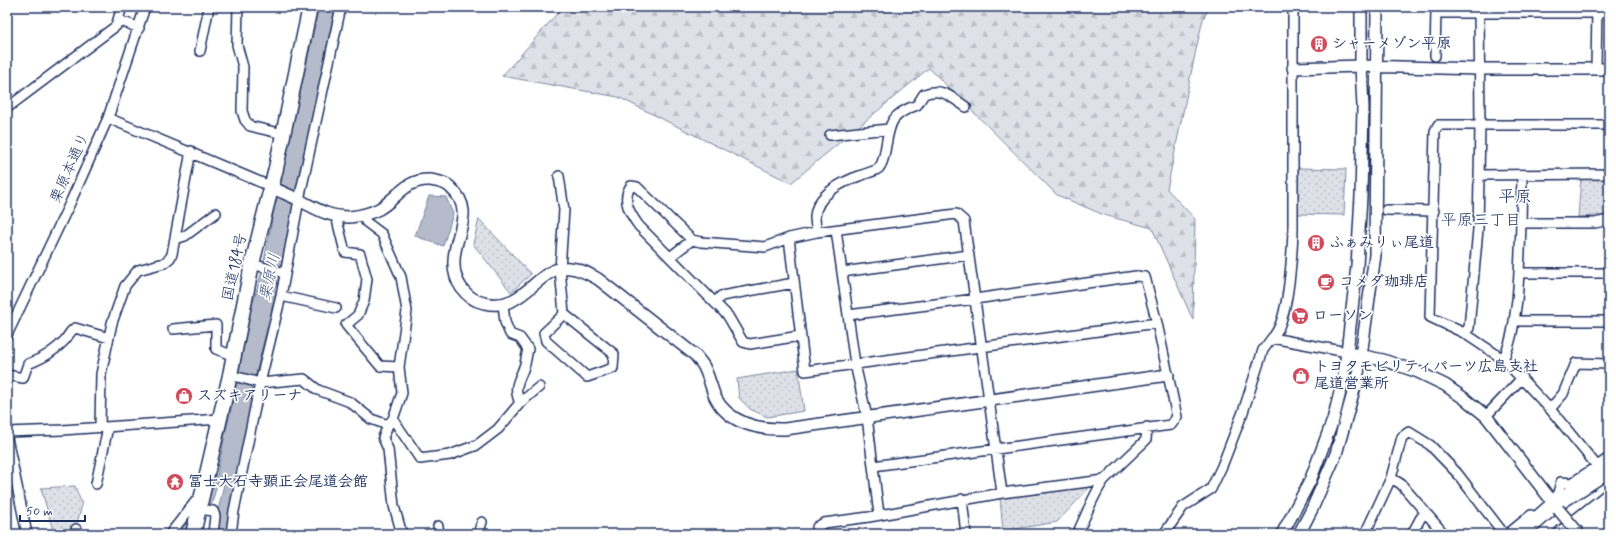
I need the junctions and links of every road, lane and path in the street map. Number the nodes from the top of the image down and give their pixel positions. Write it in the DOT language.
graph roads {
  1 [pos="122,7"];
  2 [pos="145,7"];
  3 [pos="209,7"];
  4 [pos="238,7"];
  5 [pos="310,7"];
  6 [pos="341,7"];
  7 [pos="1293,7"];
  8 [pos="1361,7"];
  9 [pos="1377,7"];
  10 [pos="1435,9"];
  11 [pos="1479,10"];
  12 [pos="1597,10"];
  13 [pos="1609,13"];
  14 [pos="118,20"];
  15 [pos="139,28"];
  16 [pos="200,51"];
  17 [pos="1435,56"];
  18 [pos="1361,66"];
  19 [pos="1293,68"];
  20 [pos="1377,68"];
  21 [pos="1479,69"];
  22 [pos="1596,69"];
  23 [pos="1609,69"];
  24 [pos="966,107"];
  25 [pos="7,108"];
  26 [pos="108,118"];
  27 [pos="1609,125"];
  28 [pos="1480,126"];
  29 [pos="889,129"];
  30 [pos="283,134"];
  31 [pos="830,135"];
  32 [pos="191,151"];
  33 [pos="1609,174"];
  34 [pos="1479,175"];
  35 [pos="1522,175"];
  36 [pos="559,176"];
  37 [pos="275,189"];
  38 [pos="296,199"];
  39 [pos="1386,210"];
  40 [pos="1434,211"];
  41 [pos="216,213"];
  42 [pos="363,214"];
  43 [pos="336,216"];
  44 [pos="1609,220"];
  45 [pos="1521,222"];
  46 [pos="836,230"];
  47 [pos="817,232"];
  48 [pos="788,238"];
  49 [pos="175,239"];
  50 [pos="692,240"];
  51 [pos="969,255"];
  52 [pos="670,257"];
  53 [pos="256,265"];
  54 [pos="560,269"];
  55 [pos="281,272"];
  56 [pos="842,272"];
  57 [pos="1520,272"];
  58 [pos="1609,273"];
  59 [pos="794,283"];
  60 [pos="280,296"];
  61 [pos="975,299"];
  62 [pos="715,303"];
  63 [pos="503,304"];
  64 [pos="336,308"];
  65 [pos="564,314"];
  66 [pos="848,315"];
  67 [pos="1514,321"];
  68 [pos="1609,321"];
  69 [pos="1157,323"];
  70 [pos="173,329"];
  71 [pos="1464,333"];
  72 [pos="7,335"];
  73 [pos="800,336"];
  74 [pos="109,338"];
  75 [pos="1272,338"];
  76 [pos="982,347"];
  77 [pos="1347,352"];
  78 [pos="234,356"];
  79 [pos="1361,356"];
  80 [pos="1503,359"];
  81 [pos="855,364"];
  82 [pos="1609,364"];
  83 [pos="399,367"];
  84 [pos="7,375"];
  85 [pos="1168,375"];
  86 [pos="233,376"];
  87 [pos="1522,378"];
  88 [pos="257,382"];
  89 [pos="539,387"];
  90 [pos="989,400"];
  91 [pos="520,403"];
  92 [pos="1550,409"];
  93 [pos="1486,416"];
  94 [pos="867,417"];
  95 [pos="220,419"];
  96 [pos="391,422"];
  97 [pos="104,427"];
  98 [pos="1147,428"];
  99 [pos="7,432"];
  100 [pos="7,438"];
  101 [pos="996,450"];
  102 [pos="1609,458"];
  103 [pos="873,466"];
  104 [pos="1603,467"];
  105 [pos="1391,478"];
  106 [pos="1104,480"];
  107 [pos="96,484"];
  108 [pos="1002,493"];
  109 [pos="1609,497"];
  110 [pos="962,500"];
  111 [pos="202,503"];
  112 [pos="1557,507"];
  113 [pos="1425,512"];
  114 [pos="879,514"];
  115 [pos="1609,515"];
  116 [pos="482,522"];
  117 [pos="27,534"];
  118 [pos="170,534"];
  119 [pos="193,534"];
  120 [pos="213,534"];
  121 [pos="231,534"];
  122 [pos="402,534"];
  123 [pos="478,534"];
  124 [pos="816,534"];
  125 [pos="966,534"];
  126 [pos="1077,534"];
  127 [pos="1164,534"];
  128 [pos="1282,534"];
  129 [pos="1299,534"];
  130 [pos="1365,534"];
  131 [pos="1412,534"];
  132 [pos="1444,534"];
  133 [pos="1504,534"];
  134 [pos="1508,534"];
  135 [pos="1521,534"];
  136 [pos="1562,534"];
  137 [pos="1579,534"];
  138 [pos="1585,534"];
  1 -- 14 [label="street"];
  2 -- 15 [label="street, 栗原本通り"];
  3 -- 16 [label="street"];
  4 -- 30 [label="street"];
  5 -- 30 [label="highway, 国道184号"];
  6 -- 38 [label="street"];
  7 -- 19 [label="street"];
  8 -- 18 [label="street"];
  9 -- 20 [label="street"];
  10 -- 11 [label="street"];
  10 -- 17 [label="street"];
  11 -- 12 [label="street"];
  11 -- 21 [label="street"];
  12 -- 13 [label="street"];
  12 -- 22 [label="street"];
  14 -- 15 [label="street"];
  14 -- 25 [label="street"];
  15 -- 26 [label="street, 栗原本通り"];
  18 -- 19 [label="street"];
  18 -- 20 [label="street"];
  18 -- 77 [label="street"];
  19 -- 75 [label="street"];
  20 -- 21 [label="street"];
  20 -- 79 [label="street"];
  21 -- 22 [label="street"];
  21 -- 28 [label="street"];
  22 -- 23 [label="street"];
  24 -- 29 [label="street"];
  26 -- 32 [label="street"];
  26 -- 72 [label="street, 栗原本通り"];
  27 -- 28 [label="street"];
  28 -- 34 [label="street"];
  28 -- 40 [label="street"];
  29 -- 31 [label="street"];
  29 -- 47 [label="street"];
  30 -- 37 [label="highway, 国道184号"];
  32 -- 37 [label="street"];
  32 -- 49 [label="street"];
  33 -- 35 [label="street"];
  34 -- 35 [label="street"];
  34 -- 71 [label="street"];
  35 -- 45 [label="street"];
  36 -- 54 [label="street"];
  37 -- 38 [label="street"];
  37 -- 53 [label="highway, 国道184号"];
  38 -- 43 [label="street"];
  38 -- 55 [label="street"];
  39 -- 40 [label="street"];
  40 -- 71 [label="street"];
  41 -- 49 [label="street"];
  42 -- 43 [label="street"];
  42 -- 63 [label="street"];
  42 -- 83 [label="street"];
  43 -- 83 [label="street"];
  44 -- 45 [label="street"];
  45 -- 57 [label="street"];
  46 -- 47 [label="street"];
  46 -- 51 [label="street"];
  46 -- 56 [label="street"];
  47 -- 48 [label="street"];
  48 -- 50 [label="street"];
  48 -- 59 [label="street"];
  49 -- 74 [label="street"];
  50 -- 52 [label="street"];
  50 -- 52 [label="street"];
  51 -- 56 [label="street"];
  51 -- 61 [label="street"];
  52 -- 62 [label="street"];
  53 -- 55 [label="street"];
  53 -- 78 [label="highway, 国道184号"];
  54 -- 63 [label="street"];
  54 -- 65 [label="street"];
  54 -- 94 [label="street"];
  55 -- 60 [label="street"];
  56 -- 66 [label="street"];
  57 -- 58 [label="street"];
  57 -- 67 [label="street"];
  59 -- 62 [label="street"];
  59 -- 73 [label="street"];
  60 -- 64 [label="street"];
  60 -- 88 [label="street"];
  61 -- 66 [label="street"];
  61 -- 69 [label="street"];
  61 -- 76 [label="street"];
  62 -- 73 [label="street"];
  63 -- 91 [label="street"];
  65 -- 65 [label="street"];
  66 -- 81 [label="street"];
  67 -- 68 [label="street"];
  67 -- 80 [label="street"];
  69 -- 76 [label="street"];
  69 -- 85 [label="street"];
  70 -- 78 [label="street"];
  71 -- 80 [label="street"];
  73 -- 81 [label="street"];
  74 -- 84 [label="street"];
  74 -- 97 [label="street"];
  75 -- 77 [label="street"];
  75 -- 127 [label="street"];
  76 -- 81 [label="street"];
  76 -- 90 [label="street"];
  77 -- 79 [label="street"];
  77 -- 128 [label="street"];
  78 -- 86 [label="highway, 国道184号"];
  79 -- 93 [label="street"];
  79 -- 129 [label="street"];
  80 -- 87 [label="street"];
  81 -- 94 [label="street"];
  82 -- 92 [label="street"];
  83 -- 96 [label="street"];
  85 -- 90 [label="street"];
  85 -- 98 [label="street"];
  86 -- 88 [label="street"];
  86 -- 95 [label="highway, 国道184号"];
  87 -- 92 [label="street"];
  87 -- 93 [label="street"];
  88 -- 96 [label="street"];
  88 -- 121 [label="street"];
  89 -- 91 [label="street"];
  90 -- 94 [label="street"];
  90 -- 101 [label="street"];
  91 -- 96 [label="street"];
  92 -- 104 [label="street"];
  93 -- 112 [label="street"];
  94 -- 103 [label="street"];
  95 -- 97 [label="street"];
  95 -- 111 [label="highway, 国道184号"];
  96 -- 122 [label="street"];
  97 -- 99 [label="street"];
  97 -- 107 [label="street"];
  98 -- 101 [label="street"];
  98 -- 106 [label="street"];
  100 -- 117 [label="street"];
  101 -- 103 [label="street"];
  101 -- 108 [label="street"];
  102 -- 104 [label="street"];
  103 -- 114 [label="street"];
  104 -- 112 [label="highway"];
  105 -- 113 [label="street"];
  105 -- 130 [label="street"];
  105 -- 133 [label="street"];
  106 -- 108 [label="street"];
  106 -- 126 [label="street"];
  108 -- 110 [label="street"];
  109 -- 136 [label="highway"];
  110 -- 114 [label="street"];
  110 -- 125 [label="street"];
  111 -- 118 [label="street"];
  111 -- 119 [label="highway, 国道184号"];
  111 -- 120 [label="street"];
  112 -- 134 [label="street"];
  112 -- 135 [label="highway"];
  112 -- 137 [label="street, bridge"];
  113 -- 131 [label="street"];
  113 -- 132 [label="street"];
  114 -- 124 [label="street"];
  115 -- 138 [label="highway"];
  116 -- 123 [label="street"];
}
